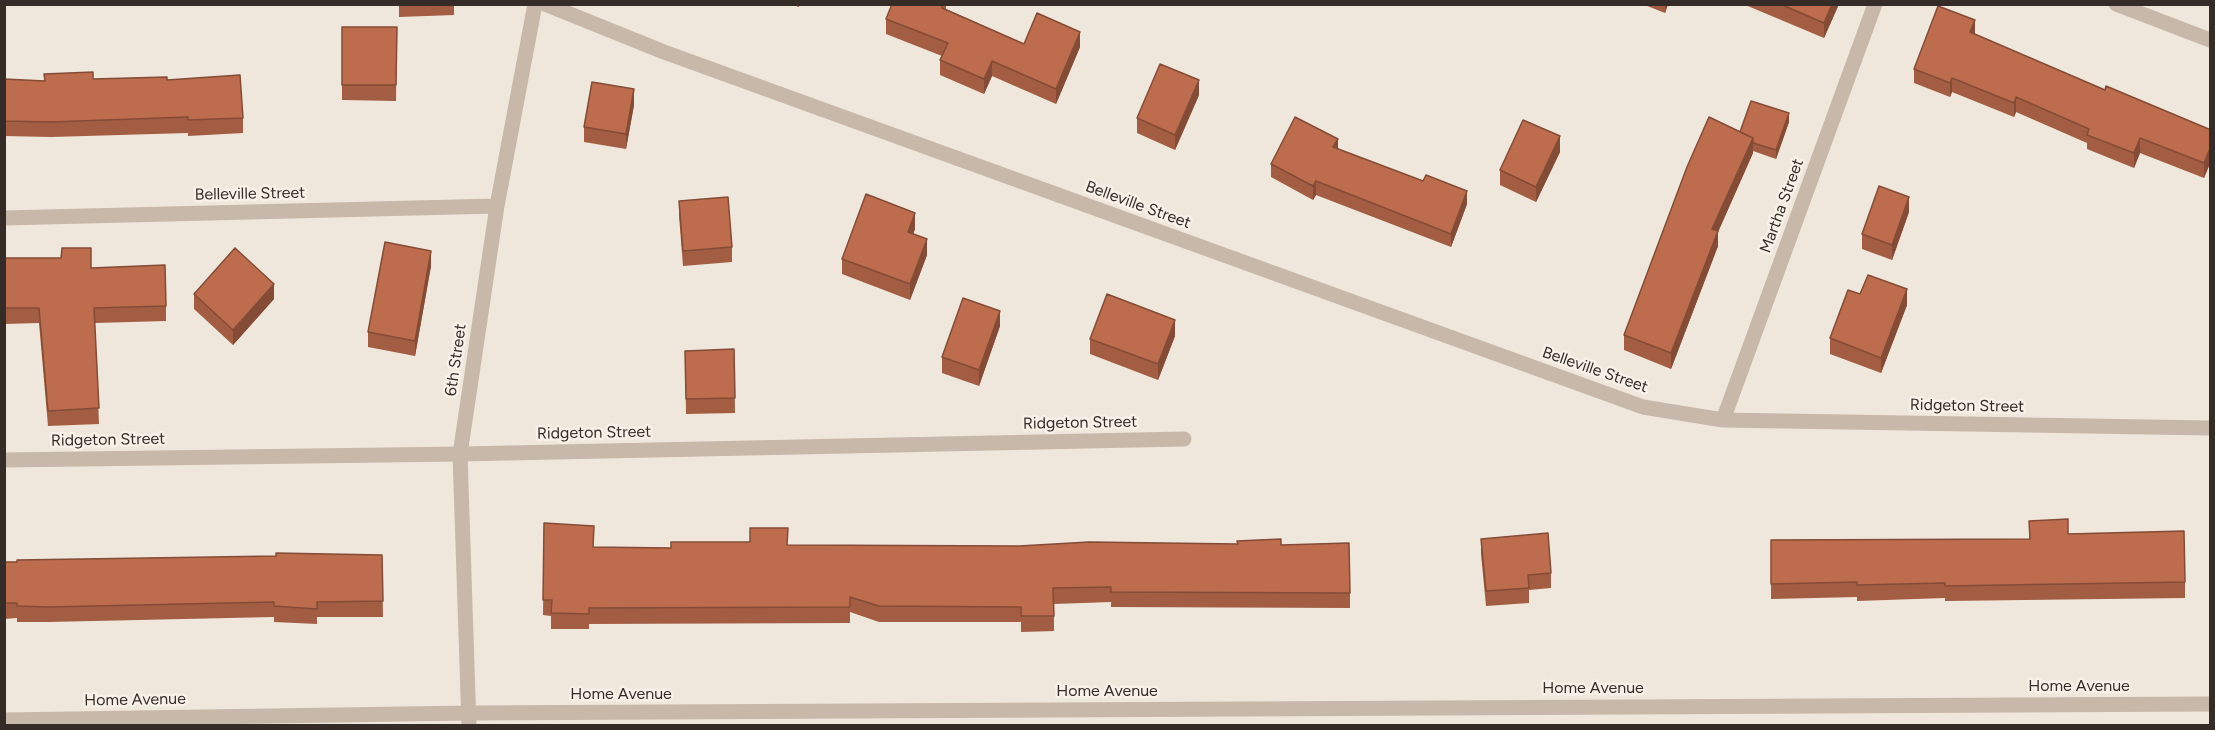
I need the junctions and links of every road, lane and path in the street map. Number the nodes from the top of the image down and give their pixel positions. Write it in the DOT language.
graph roads {
  1 [pos="535,4"];
  2 [pos="545,4"];
  3 [pos="1875,4"];
  4 [pos="2116,4"];
  5 [pos="2211,40"];
  6 [pos="497,206"];
  7 [pos="4,218"];
  8 [pos="1724,420"];
  9 [pos="2211,428"];
  10 [pos="1184,439"];
  11 [pos="460,454"];
  12 [pos="4,460"];
  13 [pos="2211,704"];
  14 [pos="469,719"];
  15 [pos="4,720"];
  1 -- 6 [label="street, 6th Street"];
  2 -- 8 [label="street, Belleville Street"];
  3 -- 8 [label="street, Martha Street"];
  4 -- 5 [label="street"];
  6 -- 7 [label="street, Belleville Street"];
  6 -- 11 [label="street, 6th Street"];
  8 -- 9 [label="street, Ridgeton Street"];
  10 -- 11 [label="street, Ridgeton Street"];
  11 -- 12 [label="street, Ridgeton Street"];
  11 -- 14 [label="street, 6th Street"];
  13 -- 14 [label="street, Home Avenue"];
  14 -- 15 [label="street, Home Avenue"];
}
